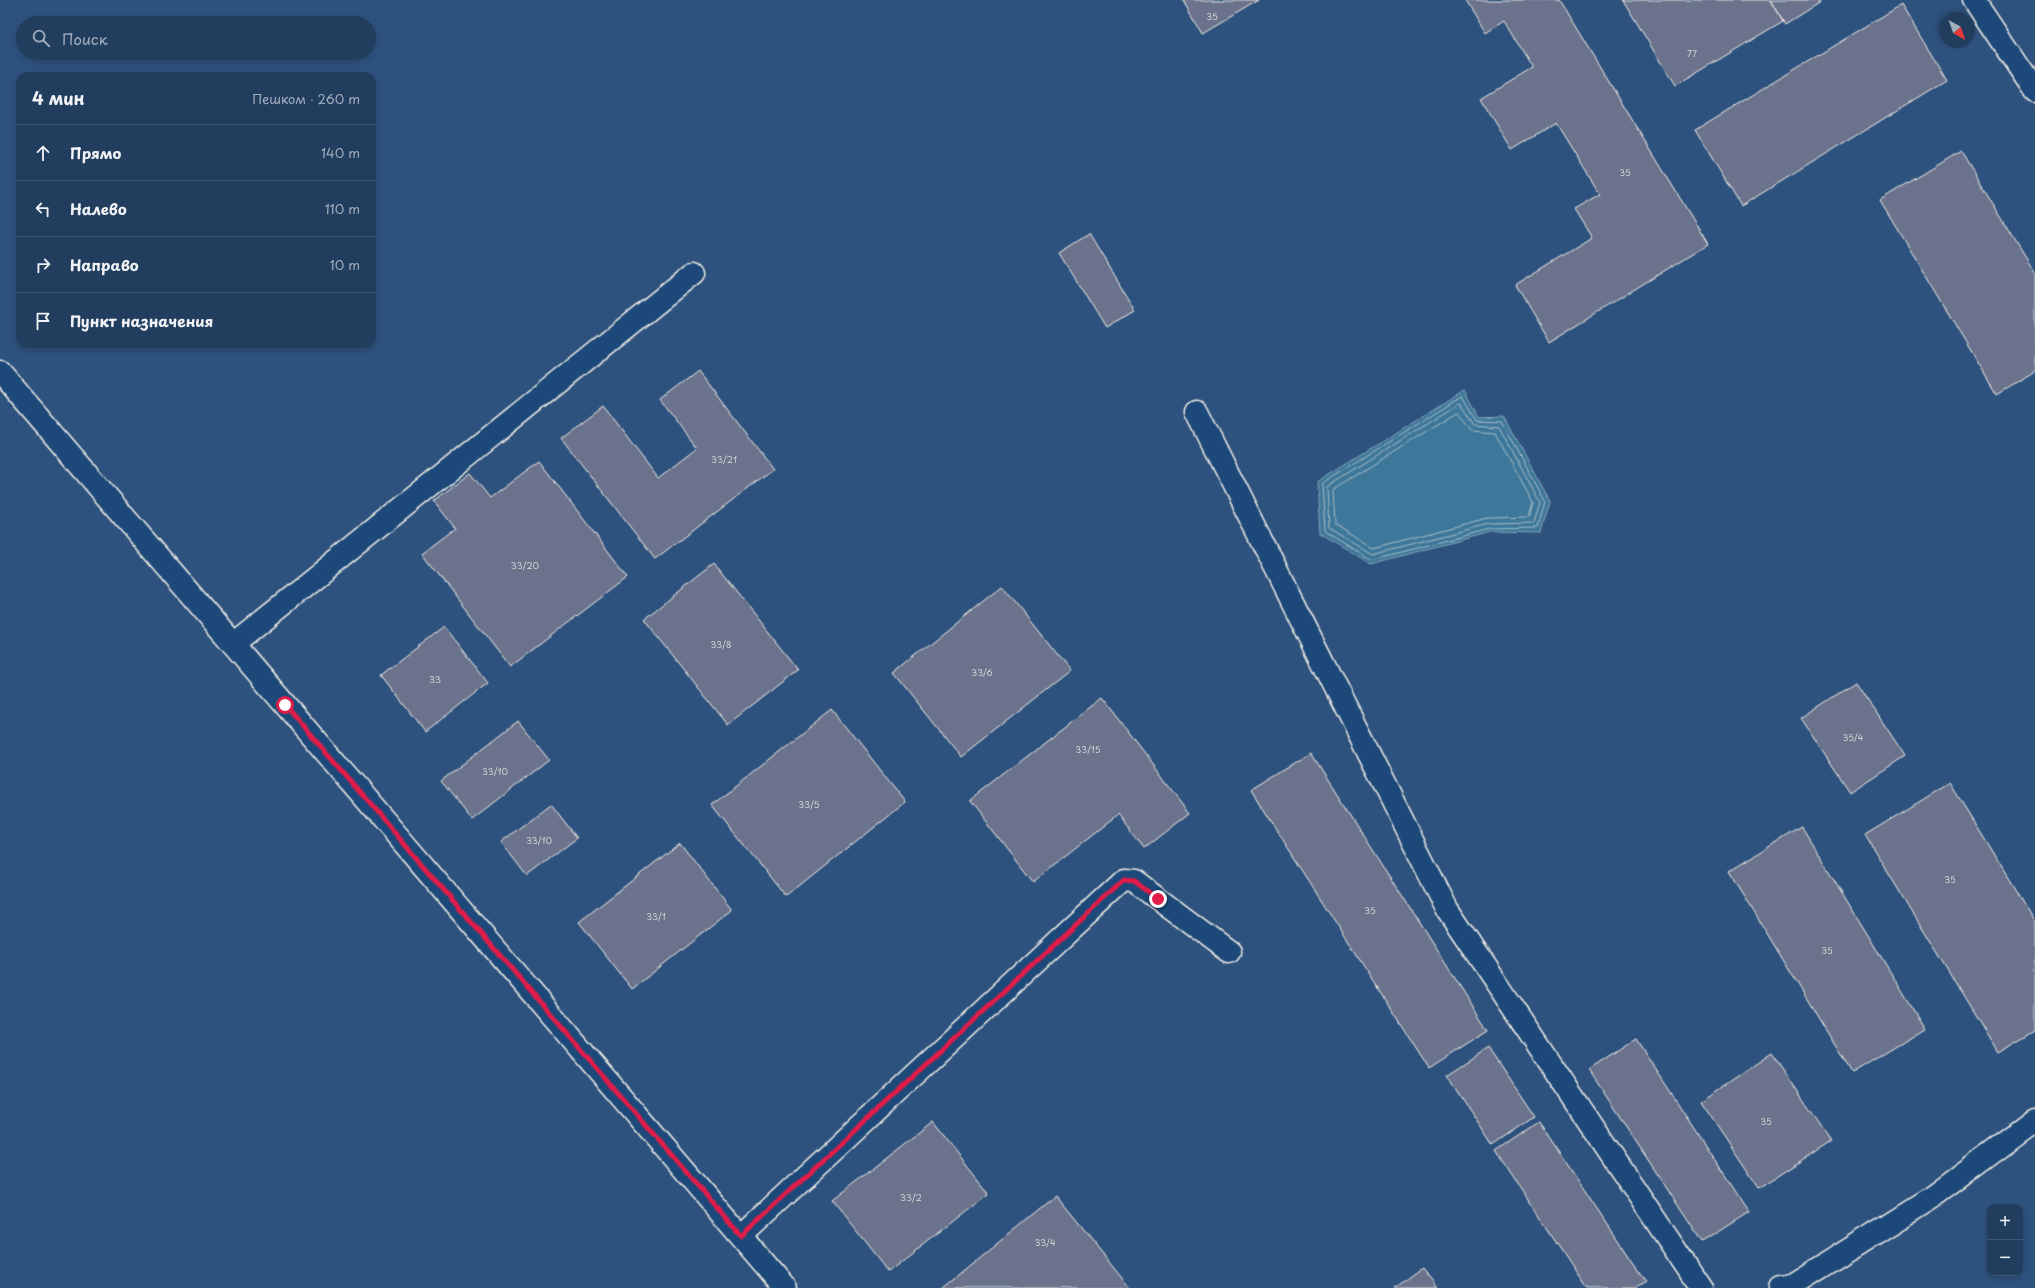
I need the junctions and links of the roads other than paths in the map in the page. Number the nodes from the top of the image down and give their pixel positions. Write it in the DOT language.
graph roads {
  1 [pos="1974,0"];
  2 [pos="2035,90"];
  3 [pos="694,273"];
  4 [pos="0,372"];
  5 [pos="1197,412"];
  6 [pos="234,644"];
  7 [pos="1229,952"];
  8 [pos="2035,1121"];
  9 [pos="741,1236"];
  10 [pos="785,1288"];
  11 [pos="1701,1288"];
  12 [pos="1780,1288"];
  1 -- 2 [label="street"];
  3 -- 6 [label="street"];
  4 -- 6 [label="street"];
  5 -- 11 [label="street"];
  6 -- 9 [label="street"];
  7 -- 9 [label="street"];
  8 -- 12 [label="street"];
  9 -- 10 [label="street"];
}
